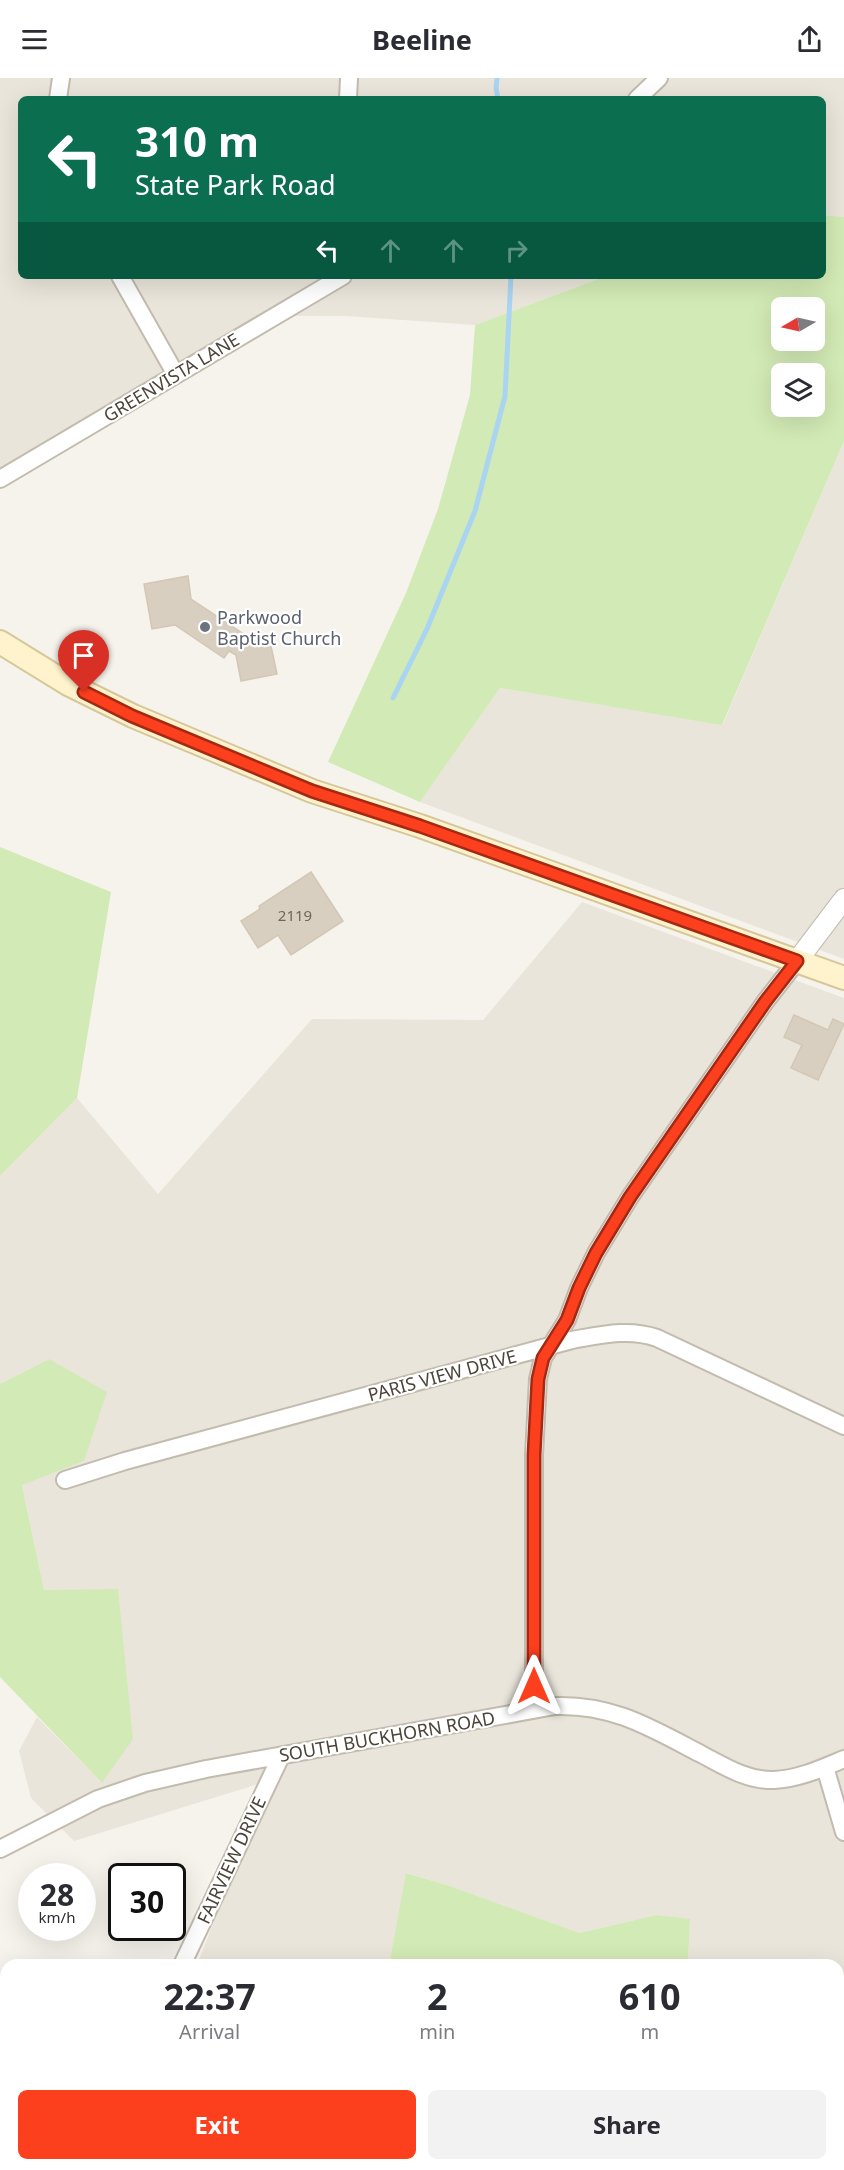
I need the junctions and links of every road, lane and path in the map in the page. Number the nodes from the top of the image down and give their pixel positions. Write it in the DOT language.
graph roads {
  1 [pos="61,78"];
  2 [pos="349,78"];
  3 [pos="658,78"];
  4 [pos="58,96"];
  5 [pos="348,96"];
  6 [pos="640,96"];
  7 [pos="122,279"];
  8 [pos="338,279"];
  9 [pos="175,373"];
  10 [pos="0,478"];
  11 [pos="0,642"];
  12 [pos="844,899"];
  13 [pos="797,961"];
  14 [pos="844,978"];
  15 [pos="548,1347"];
  16 [pos="844,1426"];
  17 [pos="65,1480"];
  18 [pos="534,1709"];
  19 [pos="281,1756"];
  20 [pos="844,1759"];
  21 [pos="825,1767"];
  22 [pos="844,1832"];
  23 [pos="0,1849"];
  24 [pos="185,1959"];
  1 -- 4 [label="street"];
  2 -- 5 [label="street"];
  3 -- 6 [label="street"];
  7 -- 9 [label="street"];
  8 -- 9 [label="street, GREENVISTA LANE"];
  9 -- 10 [label="street, GREENVISTA LANE"];
  11 -- 13 [label="main road"];
  12 -- 13 [label="street"];
  13 -- 14 [label="main road"];
  13 -- 15 [label="street"];
  15 -- 16 [label="street, PARIS VIEW DRIVE"];
  15 -- 17 [label="street, PARIS VIEW DRIVE"];
  15 -- 18 [label="street"];
  18 -- 19 [label="street, SOUTH BUCKHORN ROAD"];
  18 -- 21 [label="street, SOUTH BUCKHORN ROAD"];
  19 -- 23 [label="street, SOUTH BUCKHORN ROAD"];
  19 -- 24 [label="street, FAIRVIEW DRIVE"];
  20 -- 21 [label="street, SOUTH BUCKHORN ROAD"];
  21 -- 22 [label="street"];
}
